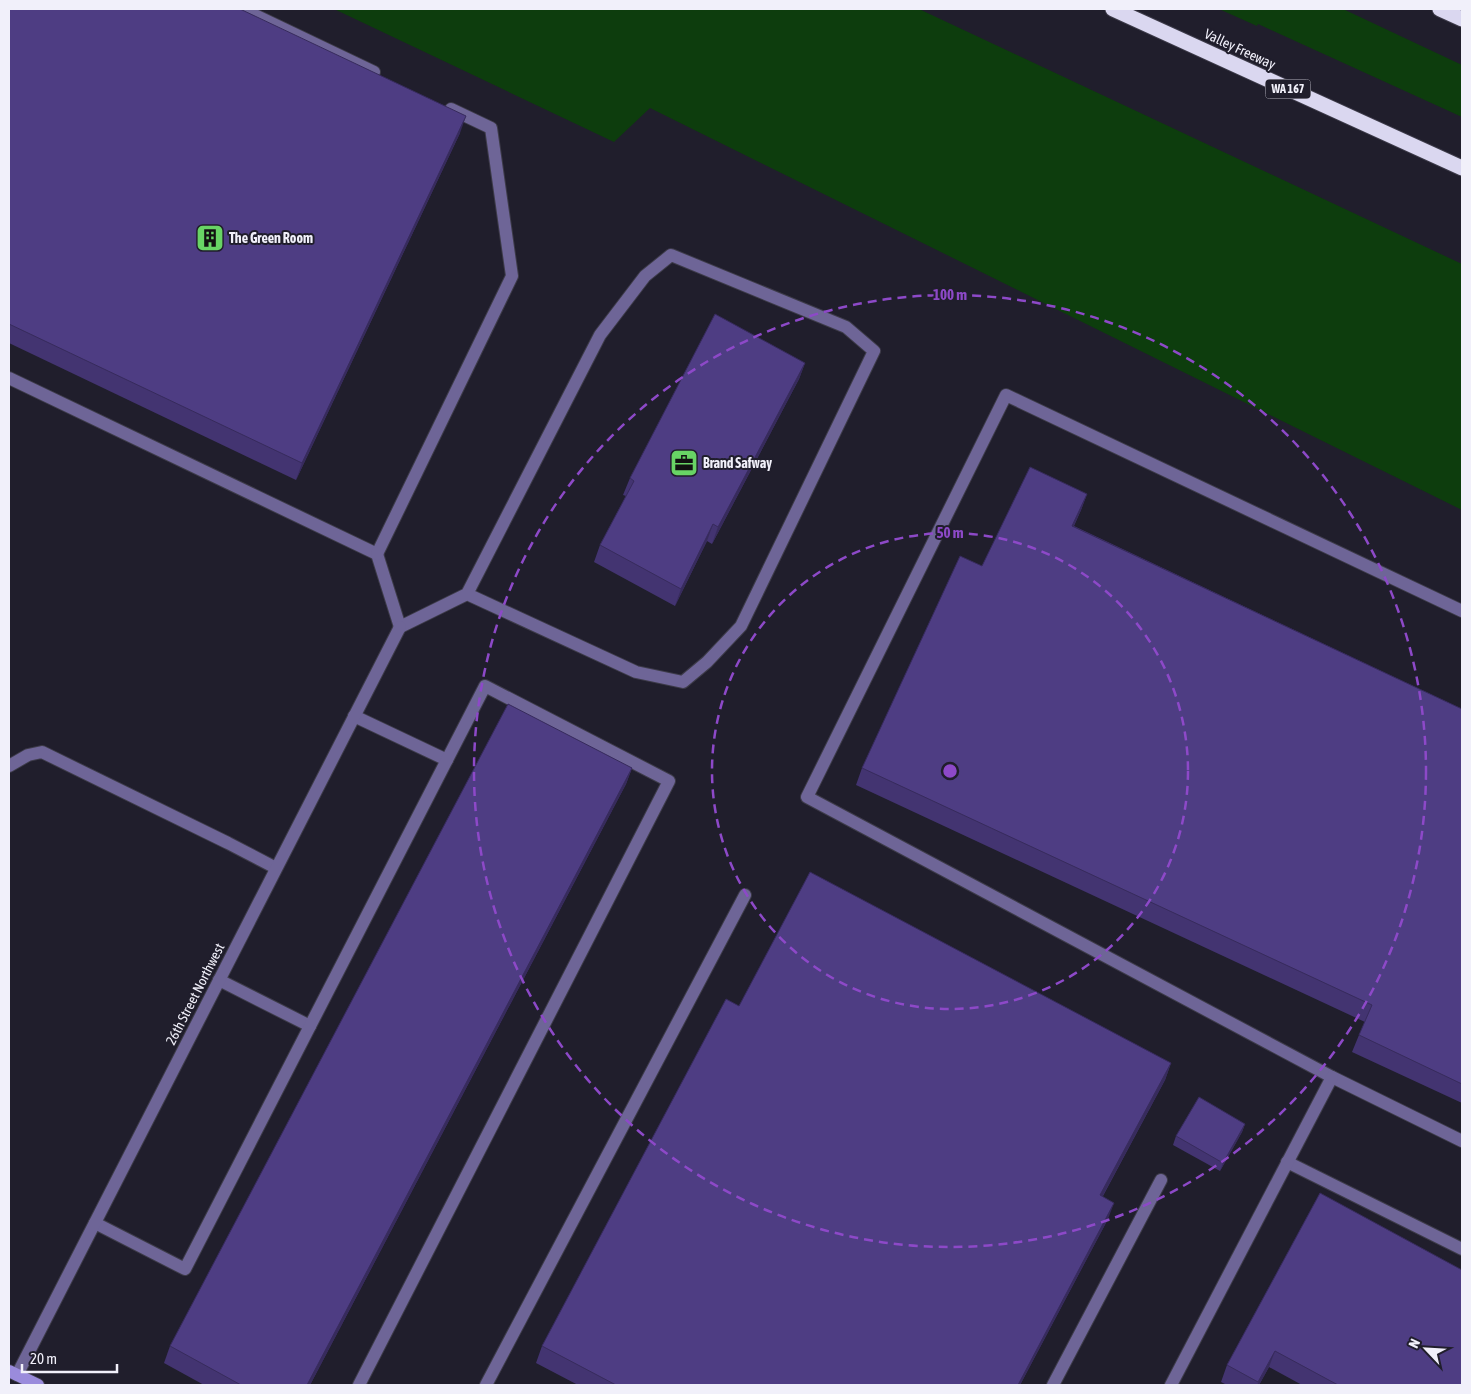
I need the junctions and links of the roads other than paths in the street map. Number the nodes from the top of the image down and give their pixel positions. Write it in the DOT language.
graph roads {
  1 [pos="242,9"];
  2 [pos="1114,9"];
  3 [pos="1440,9"];
  4 [pos="1462,19"];
  5 [pos="384,77"];
  6 [pos="438,103"];
  7 [pos="1462,168"];
  8 [pos="9,378"];
  9 [pos="378,554"];
  10 [pos="468,594"];
  11 [pos="1462,611"];
  12 [pos="400,628"];
  13 [pos="354,716"];
  14 [pos="447,760"];
  15 [pos="9,766"];
  16 [pos="276,868"];
  17 [pos="745,895"];
  18 [pos="219,980"];
  19 [pos="310,1026"];
  20 [pos="1332,1077"];
  21 [pos="1462,1141"];
  22 [pos="1287,1162"];
  23 [pos="1161,1180"];
  24 [pos="95,1223"];
  25 [pos="1462,1250"];
  26 [pos="13,1373"];
  27 [pos="38,1385"];
  28 [pos="359,1385"];
  29 [pos="486,1385"];
  30 [pos="1053,1385"];
  31 [pos="1171,1385"];
  1 -- 5 [label="street"];
  2 -- 7 [label="highway, Valley Freeway / WA 167"];
  3 -- 4 [label="highway"];
  6 -- 9 [label="street"];
  8 -- 9 [label="street"];
  9 -- 12 [label="street"];
  10 -- 10 [label="street"];
  10 -- 12 [label="street"];
  11 -- 20 [label="street"];
  12 -- 13 [label="street, 26th Street Northwest"];
  13 -- 14 [label="street"];
  13 -- 16 [label="street, 26th Street Northwest"];
  14 -- 19 [label="street"];
  14 -- 28 [label="street"];
  15 -- 16 [label="street"];
  16 -- 18 [label="street, 26th Street Northwest"];
  17 -- 29 [label="street"];
  18 -- 19 [label="street"];
  18 -- 24 [label="street, 26th Street Northwest"];
  19 -- 24 [label="street"];
  20 -- 21 [label="street"];
  20 -- 22 [label="street"];
  22 -- 25 [label="street"];
  22 -- 31 [label="street"];
  23 -- 30 [label="street"];
  24 -- 26 [label="street, 26th Street Northwest"];
  26 -- 27 [label="main road"];
}
